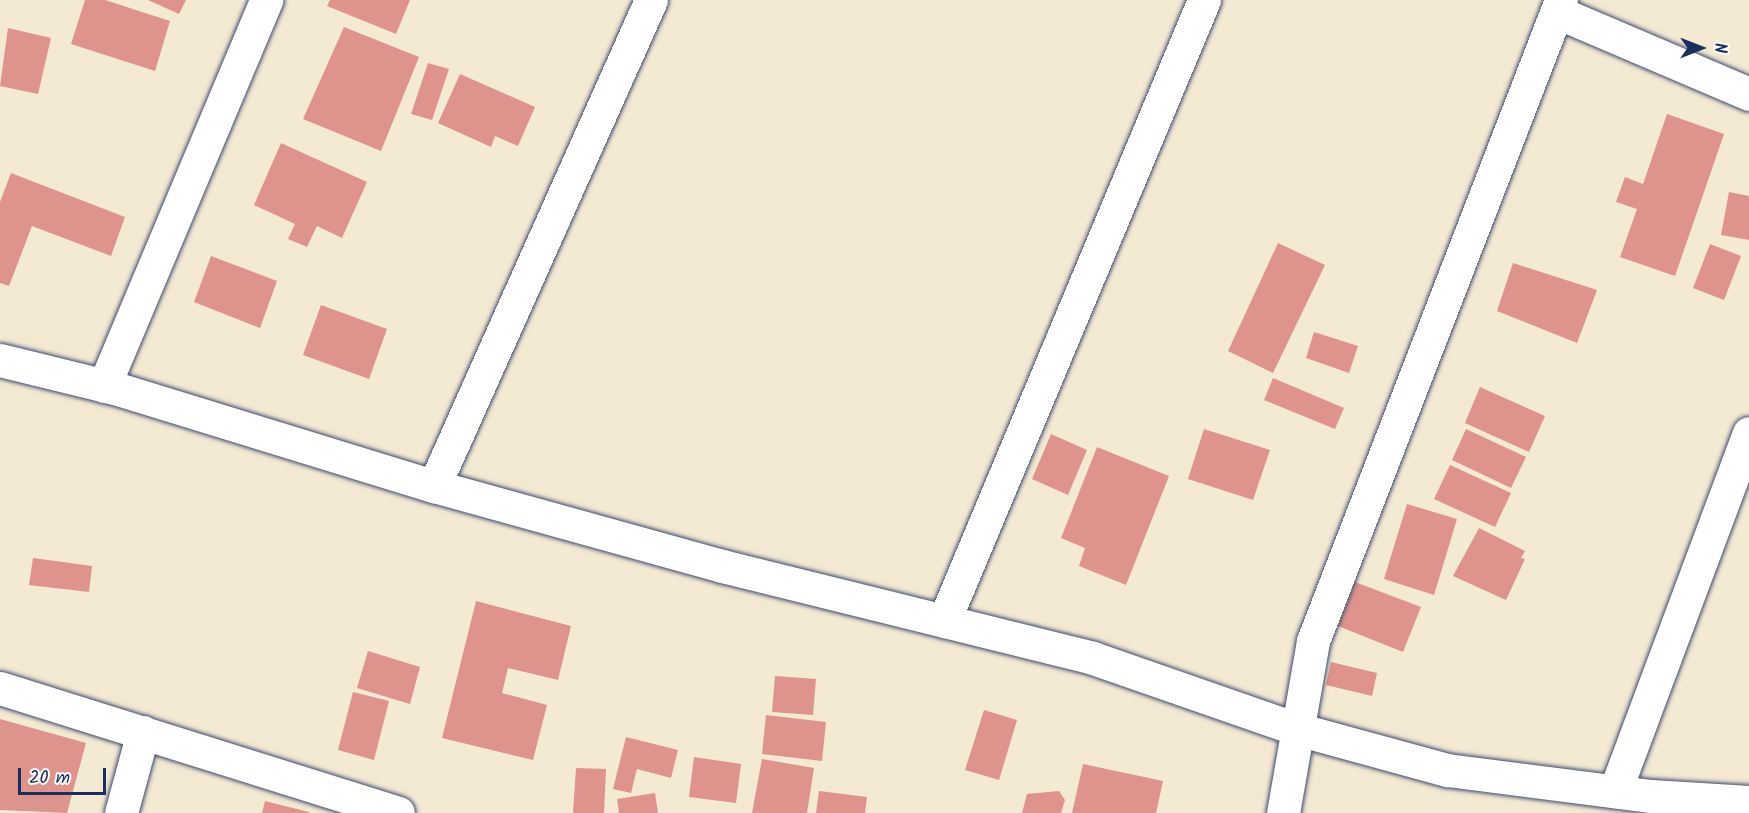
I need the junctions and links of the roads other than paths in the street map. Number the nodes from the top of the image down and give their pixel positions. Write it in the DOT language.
graph roads {
  1 [pos="266,0"];
  2 [pos="651,0"];
  3 [pos="1204,0"];
  4 [pos="1559,6"];
  5 [pos="1749,94"];
  6 [pos="0,360"];
  7 [pos="104,386"];
  8 [pos="1746,450"];
  9 [pos="434,486"];
  10 [pos="944,621"];
  11 [pos="0,688"];
  12 [pos="1297,729"];
  13 [pos="143,732"];
  14 [pos="1615,791"];
  15 [pos="1749,802"];
  16 [pos="401,812"];
  17 [pos="121,813"];
  18 [pos="1283,813"];
  1 -- 7 [label="street"];
  2 -- 9 [label="street"];
  3 -- 10 [label="street"];
  4 -- 5 [label="street"];
  4 -- 12 [label="street"];
  6 -- 7 [label="street"];
  7 -- 9 [label="street"];
  8 -- 14 [label="street"];
  9 -- 10 [label="street"];
  10 -- 12 [label="street"];
  11 -- 13 [label="street"];
  12 -- 14 [label="street"];
  12 -- 18 [label="street"];
  13 -- 16 [label="street"];
  13 -- 17 [label="street"];
  14 -- 15 [label="street"];
}
